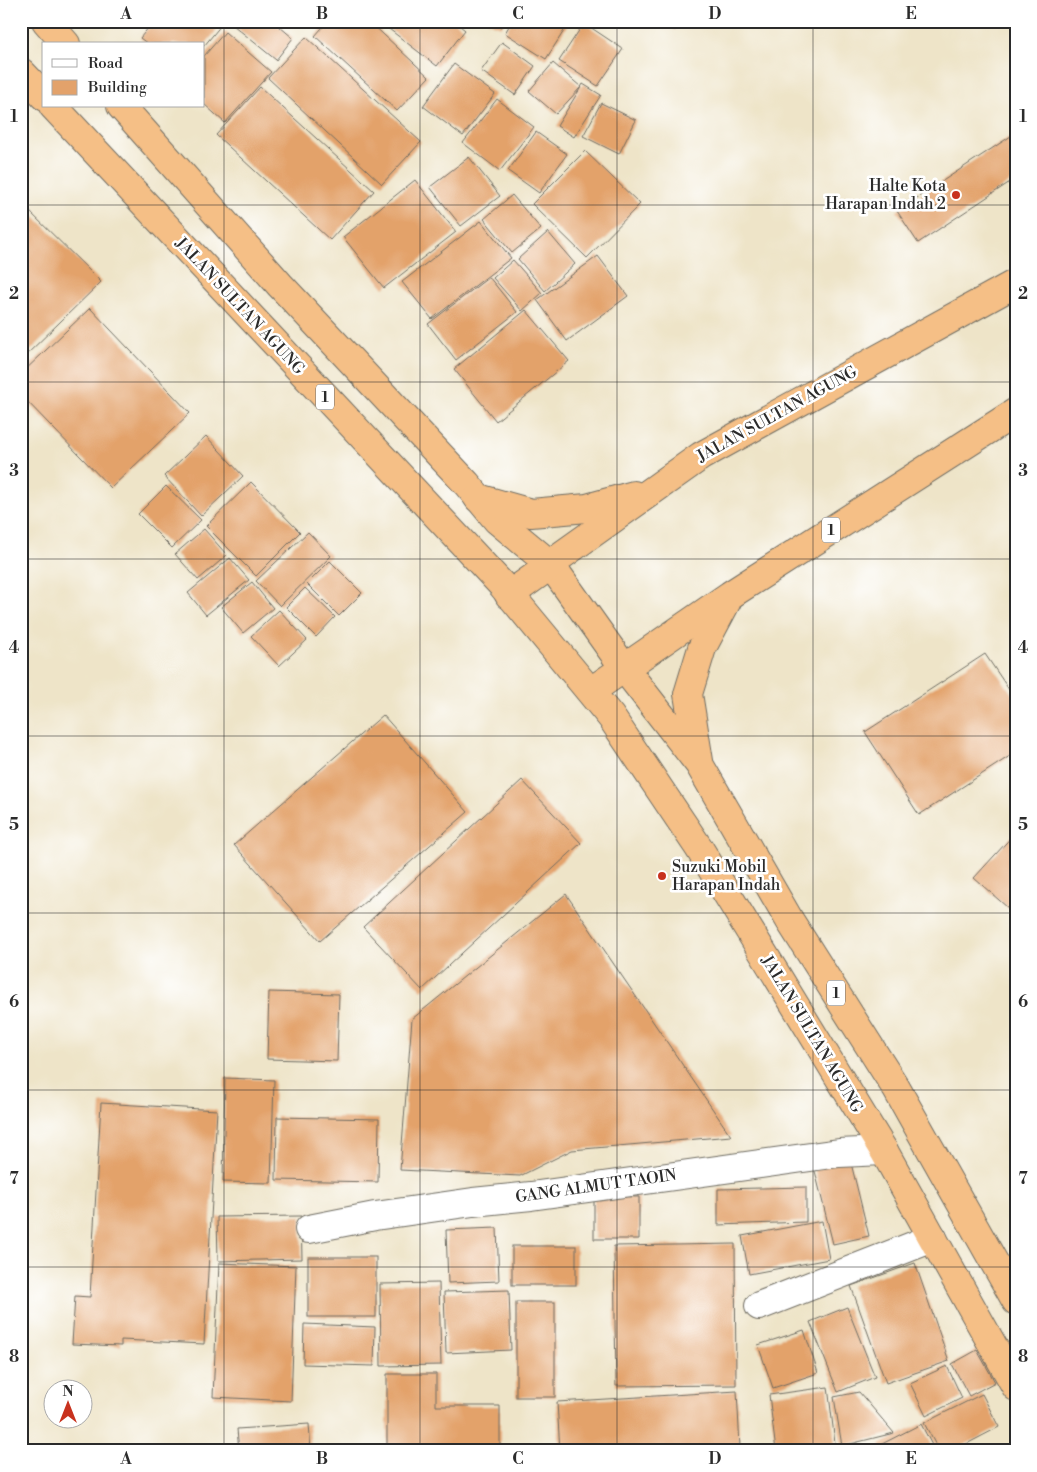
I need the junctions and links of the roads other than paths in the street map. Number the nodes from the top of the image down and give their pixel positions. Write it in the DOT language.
graph roads {
  1 [pos="46,21"];
  2 [pos="64,42"];
  3 [pos="21,72"];
  4 [pos="42,94"];
  5 [pos="55,108"];
  6 [pos="123,108"];
  7 [pos="1016,282"];
  8 [pos="1016,412"];
  9 [pos="650,491"];
  10 [pos="478,498"];
  11 [pos="551,565"];
  12 [pos="509,595"];
  13 [pos="730,596"];
  14 [pos="624,669"];
  15 [pos="591,691"];
  16 [pos="699,764"];
  17 [pos="884,1151"];
  18 [pos="309,1229"];
  19 [pos="933,1238"];
  20 [pos="1016,1301"];
  21 [pos="759,1306"];
  22 [pos="1016,1387"];
  1 -- 2 [label="highway"];
  3 -- 4 [label="highway"];
  5 -- 12 [label="highway, JALAN SULTAN AGUNG / 1"];
  6 -- 10 [label="highway, 1"];
  7 -- 9 [label="highway, JALAN SULTAN AGUNG"];
  8 -- 13 [label="highway, 1"];
  9 -- 10 [label="highway"];
  9 -- 11 [label="highway, JALAN SULTAN AGUNG"];
  10 -- 11 [label="highway, 1"];
  11 -- 12 [label="highway, JALAN SULTAN AGUNG"];
  11 -- 14 [label="highway, 1"];
  12 -- 15 [label="highway, JALAN SULTAN AGUNG / 1"];
  13 -- 14 [label="highway, 1"];
  13 -- 16 [label="highway"];
  14 -- 15 [label="highway, 1"];
  14 -- 16 [label="highway, 1"];
  15 -- 17 [label="highway, JALAN SULTAN AGUNG / 1"];
  16 -- 20 [label="highway, 1"];
  17 -- 18 [label="street, GANG ALMUT TAOIN"];
  17 -- 19 [label="highway, JALAN SULTAN AGUNG / 1"];
  19 -- 21 [label="street"];
  19 -- 22 [label="highway, JALAN SULTAN AGUNG / 1"];
}
